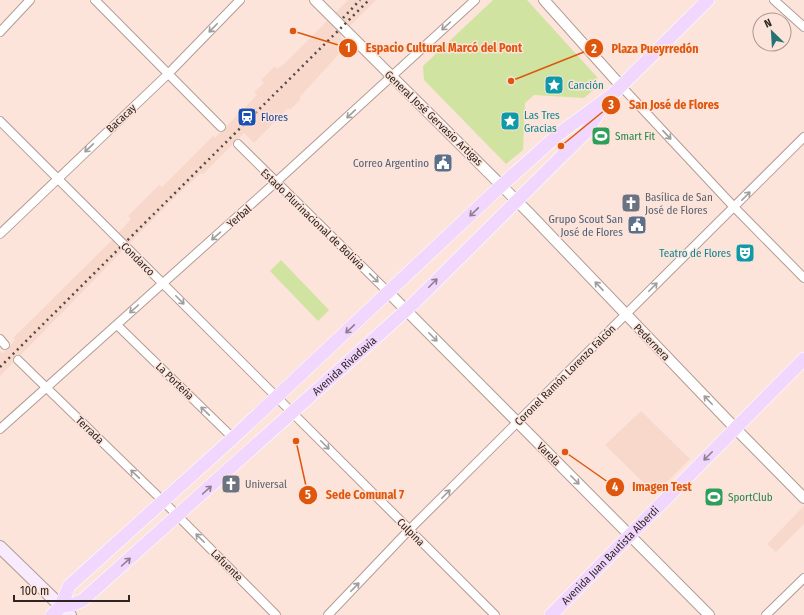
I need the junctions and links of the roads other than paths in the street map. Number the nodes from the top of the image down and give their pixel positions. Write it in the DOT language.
graph roads {
  1 [pos="30,0"];
  2 [pos="95,0"];
  3 [pos="240,0"];
  4 [pos="316,0"];
  5 [pos="475,0"];
  6 [pos="544,0"];
  7 [pos="708,0"];
  8 [pos="774,0"];
  9 [pos="804,27"];
  10 [pos="0,32"];
  11 [pos="168,74"];
  12 [pos="392,76"];
  13 [pos="621,86"];
  14 [pos="607,99"];
  15 [pos="0,121"];
  16 [pos="221,127"];
  17 [pos="804,137"];
  18 [pos="238,144"];
  19 [pos="56,178"];
  20 [pos="276,182"];
  21 [pos="502,185"];
  22 [pos="516,199"];
  23 [pos="734,207"];
  24 [pos="0,234"];
  25 [pos="804,278"];
  26 [pos="163,283"];
  27 [pos="389,293"];
  28 [pos="405,310"];
  29 [pos="625,314"];
  30 [pos="116,325"];
  31 [pos="804,359"];
  32 [pos="18,360"];
  33 [pos="46,387"];
  34 [pos="276,397"];
  35 [pos="292,412"];
  36 [pos="518,422"];
  37 [pos="735,428"];
  38 [pos="0,429"];
  39 [pos="233,438"];
  40 [pos="804,498"];
  41 [pos="163,501"];
  42 [pos="178,516"];
  43 [pos="409,530"];
  44 [pos="629,536"];
  45 [pos="0,547"];
  46 [pos="804,578"];
  47 [pos="61,612"];
  48 [pos="276,615"];
  49 [pos="328,615"];
  50 [pos="495,615"];
  51 [pos="551,615"];
  52 [pos="709,615"];
  53 [pos="766,615"];
  1 -- 10 [label="street"];
  2 -- 11 [label="street"];
  3 -- 11 [label="street, Bacacay, one-way"];
  4 -- 12 [label="street, General José Gervasio Artigas"];
  5 -- 12 [label="street, Yerbal, one-way"];
  6 -- 13 [label="street"];
  7 -- 13 [label="main road, Avenida Rivadavia"];
  8 -- 9 [label="street"];
  11 -- 16 [label="street"];
  11 -- 19 [label="street, Bacacay, one-way"];
  12 -- 20 [label="street, Yerbal, one-way"];
  12 -- 21 [label="street, General José Gervasio Artigas"];
  13 -- 14 [label="main road, Avenida Rivadavia"];
  13 -- 23 [label="street, one-way"];
  14 -- 21 [label="main road, Avenida Rivadavia"];
  14 -- 22 [label="main road, Avenida Rivadavia"];
  15 -- 19 [label="street, Condarco"];
  23 -- 17 [label="street, Coronel Ramón Lorenzo Falcón, one-way"];
  18 -- 20 [label="street, Estado Plurinacional de Bolivia"];
  19 -- 24 [label="street, Bacacay"];
  19 -- 26 [label="street, Condarco"];
  20 -- 26 [label="street, Yerbal, one-way"];
  20 -- 27 [label="street, Estado Plurinacional de Bolivia, one-way"];
  21 -- 22 [label="street, Pedernera"];
  21 -- 27 [label="main road, Avenida Rivadavia, one-way"];
  28 -- 22 [label="main road, Avenida Rivadavia, one-way"];
  29 -- 22 [label="street, Pedernera, one-way"];
  23 -- 25 [label="street"];
  29 -- 23 [label="street, Coronel Ramón Lorenzo Falcón, one-way"];
  26 -- 30 [label="street, Yerbal, one-way"];
  26 -- 34 [label="street, Condarco, one-way"];
  27 -- 28 [label="street, Varela"];
  27 -- 34 [label="main road, Avenida Rivadavia, one-way"];
  28 -- 35 [label="main road, Avenida Rivadavia"];
  28 -- 36 [label="street, Varela, one-way"];
  29 -- 36 [label="street, Coronel Ramón Lorenzo Falcón"];
  37 -- 29 [label="street, Pedernera, one-way"];
  30 -- 33 [label="street, Yerbal"];
  39 -- 30 [label="street, La Porteña, one-way"];
  31 -- 37 [label="main road, Avenida Juan Bautista Alberdi"];
  32 -- 33 [label="street, Terrada"];
  33 -- 38 [label="street, Yerbal"];
  41 -- 33 [label="street, Terrada, one-way"];
  34 -- 35 [label="street, Culpina"];
  34 -- 39 [label="main road, Avenida Rivadavia"];
  42 -- 35 [label="main road, Avenida Rivadavia, one-way"];
  35 -- 43 [label="street, Culpina, one-way"];
  43 -- 36 [label="street, Coronel Ramón Lorenzo Falcón, one-way"];
  36 -- 44 [label="street, Varela, one-way"];
  37 -- 40 [label="street, Pedernera"];
  37 -- 44 [label="main road, Avenida Juan Bautista Alberdi, one-way"];
  39 -- 41 [label="main road, Avenida Rivadavia"];
  41 -- 42 [label="street, Terrada"];
  41 -- 47 [label="main road, Avenida Rivadavia"];
  47 -- 42 [label="main road, Avenida Rivadavia, one-way"];
  48 -- 42 [label="street, Lafuente, one-way"];
  49 -- 43 [label="street, Coronel Ramón Lorenzo Falcón, one-way"];
  43 -- 50 [label="street, Culpina"];
  44 -- 51 [label="main road, Avenida Juan Bautista Alberdi"];
  44 -- 52 [label="street, Varela"];
  45 -- 47 [label="main road"];
  46 -- 53 [label="street"];
}
